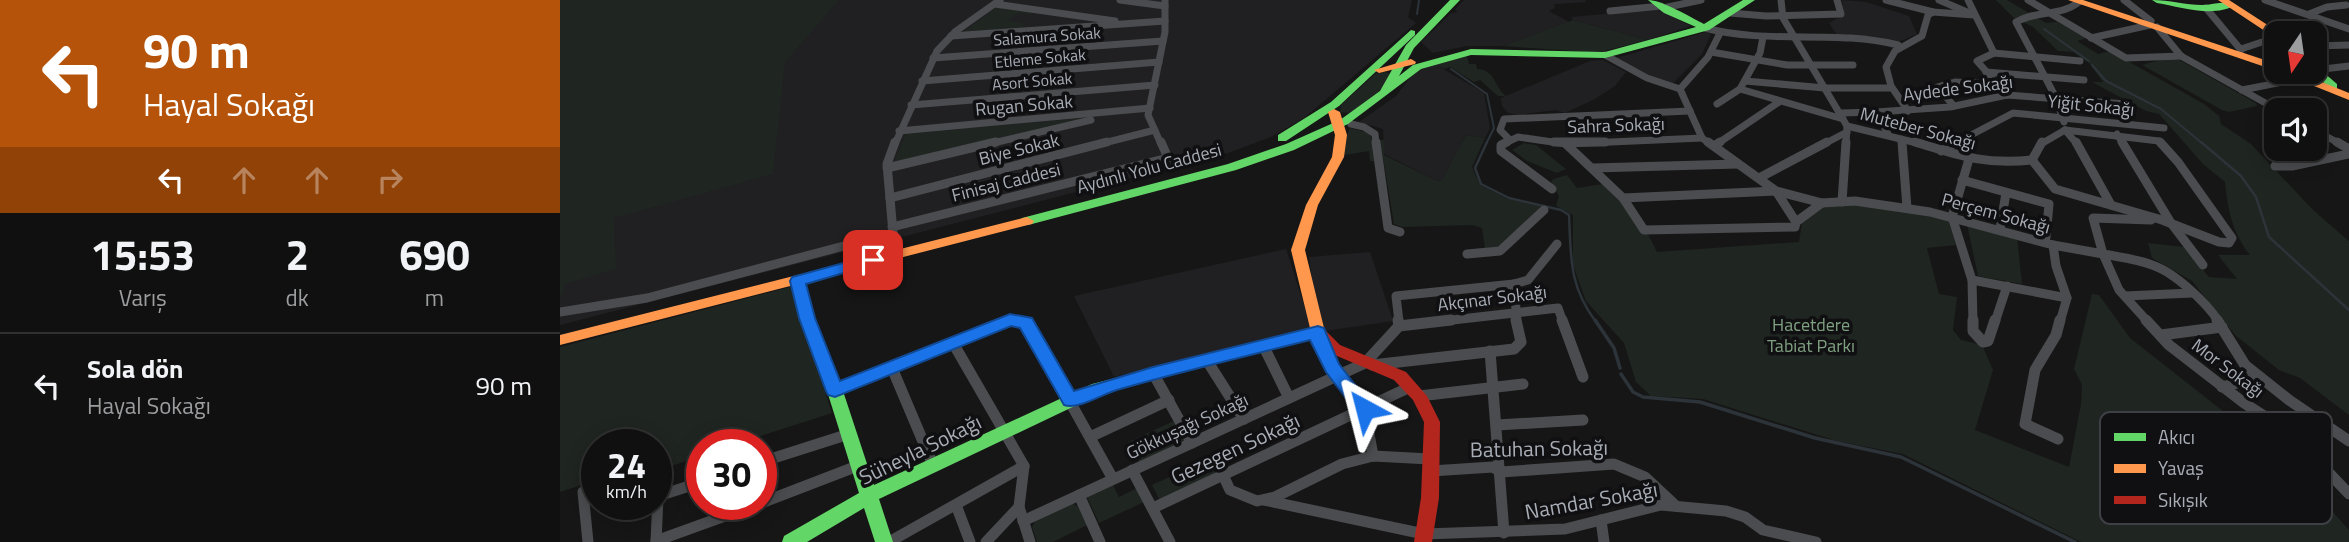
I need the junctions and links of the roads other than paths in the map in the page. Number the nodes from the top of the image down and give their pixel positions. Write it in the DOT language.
graph roads {
  1 [pos="1120,0"];
  2 [pos="1154,0"];
  3 [pos="1446,0"];
  4 [pos="1455,0"];
  5 [pos="1701,0"];
  6 [pos="1747,0"];
  7 [pos="1781,0"];
  8 [pos="1837,0"];
  9 [pos="1886,0"];
  10 [pos="1939,0"];
  11 [pos="1968,0"];
  12 [pos="2028,0"];
  13 [pos="2124,0"];
  14 [pos="2157,0"];
  15 [pos="2265,0"];
  16 [pos="2319,0"];
  17 [pos="2078,1"];
  18 [pos="998,2"];
  19 [pos="2230,2"];
  20 [pos="1168,3"];
  21 [pos="2346,4"];
  22 [pos="1659,5"];
  23 [pos="2198,5"];
  24 [pos="2327,7"];
  25 [pos="1610,11"];
  26 [pos="1933,12"];
  27 [pos="1730,13"];
  28 [pos="2051,14"];
  29 [pos="2309,14"];
  30 [pos="1974,15"];
  31 [pos="1783,16"];
  32 [pos="1165,21"];
  33 [pos="1125,24"];
  34 [pos="2153,25"];
  35 [pos="2264,27"];
  36 [pos="2349,29"];
  37 [pos="1712,30"];
  38 [pos="951,36"];
  39 [pos="1763,37"];
  40 [pos="1796,38"];
  41 [pos="2091,38"];
  42 [pos="1163,41"];
  43 [pos="2264,41"];
  44 [pos="1898,45"];
  45 [pos="2349,45"];
  46 [pos="2328,46"];
  47 [pos="1410,47"];
  48 [pos="2241,50"];
  49 [pos="1711,52"];
  50 [pos="1994,53"];
  51 [pos="1558,54"];
  52 [pos="1605,55"];
  53 [pos="1434,56"];
  54 [pos="2032,56"];
  55 [pos="2181,56"];
  56 [pos="933,58"];
  57 [pos="2264,60"];
  58 [pos="1756,61"];
  59 [pos="2080,61"];
  60 [pos="2264,61"];
  61 [pos="1159,62"];
  62 [pos="1811,65"];
  63 [pos="1853,65"];
  64 [pos="2349,66"];
  65 [pos="2328,69"];
  66 [pos="1400,71"];
  67 [pos="1374,72"];
  68 [pos="1986,72"];
  69 [pos="2044,77"];
  70 [pos="2084,80"];
  71 [pos="922,81"];
  72 [pos="1745,81"];
  73 [pos="2328,83"];
  74 [pos="2328,83"];
  75 [pos="1996,84"];
  76 [pos="2265,84"];
  77 [pos="1155,85"];
  78 [pos="1825,88"];
  79 [pos="1890,88"];
  80 [pos="1679,89"];
  81 [pos="1740,89"];
  82 [pos="2242,90"];
  83 [pos="2007,94"];
  84 [pos="2349,95"];
  85 [pos="2056,97"];
  86 [pos="1779,102"];
  87 [pos="2264,102"];
  88 [pos="1717,104"];
  89 [pos="2126,104"];
  90 [pos="911,105"];
  91 [pos="1954,106"];
  92 [pos="1150,108"];
  93 [pos="1354,111"];
  94 [pos="1690,111"];
  95 [pos="1877,111"];
  96 [pos="1908,111"];
  97 [pos="1118,113"];
  98 [pos="1844,123"];
  99 [pos="2064,125"];
  100 [pos="2164,128"];
  101 [pos="1156,130"];
  102 [pos="899,131"];
  103 [pos="1315,134"];
  104 [pos="1888,134"];
  105 [pos="2117,134"];
  106 [pos="2327,137"];
  107 [pos="1702,138"];
  108 [pos="1902,139"];
  109 [pos="1510,140"];
  110 [pos="1339,144"];
  111 [pos="1566,144"];
  112 [pos="1714,146"];
  113 [pos="2349,149"];
  114 [pos="1941,151"];
  115 [pos="2349,154"];
  116 [pos="1969,159"];
  117 [pos="2032,160"];
  118 [pos="1739,163"];
  119 [pos="2275,166"];
  120 [pos="887,168"];
  121 [pos="1593,168"];
  122 [pos="1759,178"];
  123 [pos="1962,180"];
  124 [pos="1552,189"];
  125 [pos="1776,191"];
  126 [pos="2006,192"];
  127 [pos="890,198"];
  128 [pos="1623,198"];
  129 [pos="1842,202"];
  130 [pos="1822,203"];
  131 [pos="2111,205"];
  132 [pos="1907,208"];
  133 [pos="1544,210"];
  134 [pos="1952,217"];
  135 [pos="2166,222"];
  136 [pos="1795,225"];
  137 [pos="2000,229"];
  138 [pos="1400,232"];
  139 [pos="893,235"];
  140 [pos="2035,240"];
  141 [pos="1557,244"];
  142 [pos="2053,245"];
  143 [pos="1467,254"];
  144 [pos="2104,254"];
  145 [pos="2203,265"];
  146 [pos="797,276"];
  147 [pos="1972,280"];
  148 [pos="1514,284"];
  149 [pos="2007,286"];
  150 [pos="2192,293"];
  151 [pos="2125,296"];
  152 [pos="2067,298"];
  153 [pos="560,312"];
  154 [pos="1515,315"];
  155 [pos="1399,326"];
  156 [pos="2222,327"];
  157 [pos="560,330"];
  158 [pos="1318,332"];
  159 [pos="2161,335"];
  160 [pos="560,340"];
  161 [pos="953,343"];
  162 [pos="1264,345"];
  163 [pos="1490,351"];
  164 [pos="1206,359"];
  165 [pos="1368,364"];
  166 [pos="892,368"];
  167 [pos="1153,373"];
  168 [pos="1338,375"];
  169 [pos="1583,377"];
  170 [pos="2260,377"];
  171 [pos="1523,384"];
  172 [pos="1494,387"];
  173 [pos="2222,387"];
  174 [pos="835,391"];
  175 [pos="1415,392"];
  176 [pos="1289,398"];
  177 [pos="1070,400"];
  178 [pos="1169,400"];
  179 [pos="1365,409"];
  180 [pos="2259,412"];
  181 [pos="2306,412"];
  182 [pos="1244,419"];
  183 [pos="1583,420"];
  184 [pos="1497,425"];
  185 [pos="2332,430"];
  186 [pos="1004,431"];
  187 [pos="849,434"];
  188 [pos="1090,437"];
  189 [pos="2058,439"];
  190 [pos="2349,441"];
  191 [pos="1192,443"];
  192 [pos="1373,456"];
  193 [pos="777,457"];
  194 [pos="860,465"];
  195 [pos="933,465"];
  196 [pos="1430,465"];
  197 [pos="1024,466"];
  198 [pos="1132,470"];
  199 [pos="1501,472"];
  200 [pos="1223,475"];
  201 [pos="2332,476"];
  202 [pos="1113,479"];
  203 [pos="2349,494"];
  204 [pos="870,495"];
  205 [pos="1079,495"];
  206 [pos="777,496"];
  207 [pos="1264,500"];
  208 [pos="956,505"];
  209 [pos="1677,506"];
  210 [pos="1019,507"];
  211 [pos="1153,508"];
  212 [pos="586,520"];
  213 [pos="657,520"];
  214 [pos="713,520"];
  215 [pos="1601,520"];
  216 [pos="1023,521"];
  217 [pos="1504,533"];
  218 [pos="1424,538"];
  219 [pos="1794,539"];
  220 [pos="656,541"];
  221 [pos="588,542"];
  222 [pos="792,542"];
  223 [pos="887,542"];
  224 [pos="970,542"];
  225 [pos="986,542"];
  226 [pos="1030,542"];
  227 [pos="1100,542"];
  228 [pos="1170,542"];
  229 [pos="1604,542"];
  230 [pos="1816,542"];
  1 -- 20 [label="street"];
  2 -- 20 [label="street"];
  3 -- 67 [label="main road, Aydınlı Yolu Caddesi"];
  4 -- 47 [label="main road, Aydınlı Yolu Caddesi"];
  5 -- 22 [label="street"];
  6 -- 27 [label="main road"];
  7 -- 31 [label="street"];
  8 -- 31 [label="street"];
  9 -- 26 [label="street"];
  10 -- 30 [label="street"];
  11 -- 30 [label="street"];
  12 -- 28 [label="street"];
  13 -- 34 [label="street"];
  14 -- 23 [label="main road"];
  15 -- 29 [label="street"];
  16 -- 24 [label="street"];
  17 -- 28 [label="street"];
  17 -- 34 [label="main road"];
  18 -- 33 [label="street"];
  18 -- 38 [label="street"];
  19 -- 23 [label="main road"];
  19 -- 35 [label="main road"];
  20 -- 32 [label="street"];
  21 -- 24 [label="street"];
  22 -- 25 [label="street"];
  22 -- 37 [label="main road"];
  23 -- 48 [label="street"];
  24 -- 29 [label="street"];
  26 -- 30 [label="street"];
  26 -- 44 [label="street"];
  27 -- 31 [label="street"];
  27 -- 37 [label="main road"];
  28 -- 41 [label="street"];
  28 -- 54 [label="street"];
  29 -- 36 [label="street"];
  30 -- 50 [label="street"];
  31 -- 40 [label="street"];
  32 -- 33 [label="street"];
  32 -- 42 [label="street"];
  33 -- 38 [label="street"];
  34 -- 41 [label="street"];
  34 -- 48 [label="main road"];
  34 -- 55 [label="street"];
  34 -- 60 [label="main road"];
  37 -- 39 [label="street"];
  37 -- 49 [label="street"];
  37 -- 52 [label="main road"];
  38 -- 56 [label="street"];
  39 -- 40 [label="street"];
  39 -- 58 [label="street"];
  40 -- 44 [label="street"];
  40 -- 62 [label="street"];
  41 -- 55 [label="street"];
  42 -- 56 [label="street, Salamura Sokak"];
  42 -- 61 [label="street"];
  43 -- 48 [label="street"];
  44 -- 79 [label="street"];
  45 -- 46 [label="street"];
  47 -- 53 [label="main road"];
  47 -- 66 [label="main road, Aydınlı Yolu Caddesi"];
  48 -- 57 [label="main road"];
  49 -- 58 [label="street"];
  49 -- 80 [label="street"];
  50 -- 54 [label="street"];
  50 -- 68 [label="street"];
  51 -- 52 [label="main road"];
  51 -- 53 [label="main road"];
  51 -- 93 [label="main road"];
  52 -- 80 [label="street"];
  53 -- 66 [label="main road"];
  54 -- 59 [label="street"];
  54 -- 69 [label="street"];
  55 -- 82 [label="street"];
  56 -- 71 [label="street"];
  58 -- 62 [label="street"];
  58 -- 72 [label="street"];
  61 -- 71 [label="street, Etleme Sokak"];
  61 -- 77 [label="street"];
  62 -- 63 [label="street"];
  62 -- 78 [label="street"];
  64 -- 65 [label="street"];
  66 -- 67 [label="main road"];
  66 -- 93 [label="main road, Aydınlı Yolu Caddesi"];
  67 -- 93 [label="main road, Aydınlı Yolu Caddesi"];
  68 -- 69 [label="street"];
  68 -- 75 [label="street"];
  69 -- 70 [label="street"];
  69 -- 85 [label="street"];
  71 -- 90 [label="street"];
  72 -- 78 [label="street"];
  72 -- 81 [label="street"];
  73 -- 84 [label="main road"];
  74 -- 84 [label="main road"];
  75 -- 83 [label="street"];
  75 -- 91 [label="street"];
  76 -- 82 [label="street"];
  77 -- 90 [label="street, Asort Sokak"];
  77 -- 92 [label="street"];
  78 -- 79 [label="street"];
  78 -- 98 [label="street"];
  79 -- 96 [label="street"];
  80 -- 94 [label="street"];
  81 -- 86 [label="street, Muteber Sokağı"];
  81 -- 88 [label="street"];
  82 -- 87 [label="street"];
  83 -- 85 [label="street, Aydede Sokağı"];
  83 -- 91 [label="street, Aydede Sokağı"];
  85 -- 89 [label="street, Aydede Sokağı"];
  85 -- 99 [label="street"];
  86 -- 98 [label="street, Muteber Sokağı"];
  86 -- 112 [label="street"];
  90 -- 102 [label="street"];
  91 -- 96 [label="street, Aydede Sokağı"];
  92 -- 97 [label="street, Rugan Sokak"];
  92 -- 101 [label="street"];
  93 -- 103 [label="main road, Aydınlı Yolu Caddesi"];
  93 -- 110 [label="main road"];
  93 -- 138 [label="street"];
  93 -- 139 [label="main road, Aydınlı Yolu Caddesi"];
  94 -- 107 [label="street"];
  94 -- 109 [label="street"];
  95 -- 96 [label="street, Aydede Sokağı"];
  95 -- 98 [label="street, Aydede Sokağı"];
  95 -- 104 [label="street"];
  97 -- 102 [label="street, Rugan Sokak"];
  97 -- 120 [label="street"];
  98 -- 104 [label="street, Muteber Sokağı"];
  98 -- 122 [label="street"];
  98 -- 129 [label="street"];
  99 -- 100 [label="street, Yiğit Sokağı"];
  99 -- 105 [label="street"];
  99 -- 114 [label="street, Yiğit Sokağı"];
  99 -- 117 [label="street"];
  99 -- 131 [label="street"];
  101 -- 127 [label="street, Biye Sokak"];
  101 -- 139 [label="street, Finisaj Caddesi"];
  102 -- 120 [label="street"];
  103 -- 110 [label="main road"];
  103 -- 146 [label="main road, Aydınlı Yolu Caddesi"];
  104 -- 108 [label="street, Muteber Sokağı"];
  105 -- 135 [label="street"];
  105 -- 135 [label="street"];
  106 -- 113 [label="street"];
  107 -- 111 [label="street, Sahra Sokağı"];
  107 -- 112 [label="street"];
  108 -- 114 [label="street, Muteber Sokağı"];
  108 -- 132 [label="street"];
  109 -- 111 [label="street, Sahra Sokağı"];
  109 -- 124 [label="street"];
  110 -- 158 [label="main road"];
  111 -- 121 [label="street"];
  112 -- 118 [label="street"];
  114 -- 116 [label="street, Muteber Sokağı"];
  115 -- 119 [label="street"];
  116 -- 117 [label="street, Muteber Sokağı"];
  116 -- 123 [label="street"];
  117 -- 131 [label="street"];
  118 -- 121 [label="street"];
  118 -- 122 [label="street"];
  120 -- 127 [label="street"];
  121 -- 128 [label="street"];
  122 -- 125 [label="street"];
  123 -- 126 [label="street"];
  123 -- 134 [label="street"];
  125 -- 128 [label="street"];
  125 -- 130 [label="street, Perçem Sokağı"];
  125 -- 136 [label="street"];
  126 -- 137 [label="street"];
  126 -- 140 [label="street"];
  127 -- 139 [label="street"];
  128 -- 136 [label="street"];
  129 -- 130 [label="street, Perçem Sokağı"];
  129 -- 132 [label="street, Perçem Sokağı"];
  130 -- 136 [label="street"];
  131 -- 135 [label="street"];
  132 -- 134 [label="street, Perçem Sokağı"];
  133 -- 143 [label="street"];
  134 -- 137 [label="street, Perçem Sokağı"];
  134 -- 147 [label="street"];
  135 -- 144 [label="street"];
  135 -- 145 [label="street"];
  137 -- 140 [label="street, Perçem Sokağı"];
  139 -- 146 [label="main road, Aydınlı Yolu Caddesi"];
  139 -- 153 [label="street, Finisaj Caddesi"];
  140 -- 142 [label="street, Perçem Sokağı"];
  141 -- 148 [label="street"];
  142 -- 144 [label="street, Perçem Sokağı"];
  142 -- 152 [label="street"];
  144 -- 150 [label="street, Perçem Sokağı"];
  144 -- 151 [label="street, Mor Sokağı"];
  146 -- 157 [label="main road, Aydınlı Yolu Caddesi"];
  146 -- 160 [label="main road, Aydınlı Yolu Caddesi"];
  146 -- 174 [label="main road"];
  147 -- 149 [label="street"];
  147 -- 149 [label="street"];
  148 -- 154 [label="street"];
  148 -- 155 [label="street"];
  149 -- 152 [label="street"];
  150 -- 151 [label="street"];
  150 -- 156 [label="street, Perçem Sokağı"];
  151 -- 159 [label="street, Mor Sokağı"];
  152 -- 189 [label="street"];
  154 -- 155 [label="street, Akçınar Sokağı"];
  154 -- 163 [label="street"];
  154 -- 169 [label="street, Akçınar Sokağı"];
  155 -- 165 [label="street"];
  156 -- 159 [label="street"];
  156 -- 170 [label="street, Perçem Sokağı"];
  158 -- 162 [label="main road, Süheyla Sokağı"];
  158 -- 165 [label="main road"];
  158 -- 168 [label="street"];
  159 -- 173 [label="street, Mor Sokağı"];
  161 -- 166 [label="street"];
  161 -- 177 [label="street"];
  161 -- 186 [label="street"];
  162 -- 164 [label="main road, Süheyla Sokağı"];
  162 -- 176 [label="street"];
  163 -- 165 [label="street"];
  163 -- 172 [label="street"];
  164 -- 167 [label="main road, Süheyla Sokağı"];
  164 -- 182 [label="street"];
  165 -- 168 [label="street, Gökkuşağı Sokağı"];
  165 -- 175 [label="main road"];
  166 -- 174 [label="street"];
  166 -- 195 [label="street"];
  167 -- 177 [label="main road, Süheyla Sokağı"];
  167 -- 178 [label="street"];
  168 -- 176 [label="street, Gökkuşağı Sokağı"];
  168 -- 179 [label="street"];
  170 -- 173 [label="street"];
  170 -- 181 [label="street, Perçem Sokağı"];
  171 -- 172 [label="street, Gezegen Sokağı"];
  172 -- 175 [label="street, Gezegen Sokağı"];
  172 -- 184 [label="street"];
  173 -- 180 [label="street, Mor Sokağı"];
  174 -- 187 [label="main road"];
  175 -- 179 [label="street, Gezegen Sokağı"];
  175 -- 196 [label="main road"];
  176 -- 182 [label="street, Gökkuşağı Sokağı"];
  177 -- 186 [label="main road, Süheyla Sokağı"];
  177 -- 188 [label="street"];
  178 -- 188 [label="street"];
  178 -- 191 [label="street"];
  179 -- 192 [label="street"];
  179 -- 200 [label="street, Gezegen Sokağı"];
  182 -- 191 [label="street, Gökkuşağı Sokağı"];
  183 -- 184 [label="street"];
  184 -- 199 [label="street"];
  185 -- 190 [label="street, Perçem Sokağı"];
  186 -- 195 [label="main road, Süheyla Sokağı"];
  186 -- 197 [label="street"];
  187 -- 193 [label="street"];
  187 -- 194 [label="main road"];
  188 -- 202 [label="street"];
  191 -- 198 [label="street, Gökkuşağı Sokağı"];
  192 -- 196 [label="street, Batuhan Sokağı"];
  192 -- 207 [label="street, Batuhan Sokağı"];
  194 -- 204 [label="main road"];
  194 -- 206 [label="street"];
  195 -- 204 [label="main road, Süheyla Sokağı"];
  196 -- 199 [label="street, Batuhan Sokağı"];
  196 -- 218 [label="main road"];
  197 -- 208 [label="street"];
  197 -- 210 [label="street"];
  198 -- 202 [label="street, Gökkuşağı Sokağı"];
  198 -- 211 [label="street"];
  199 -- 209 [label="street, Batuhan Sokağı"];
  199 -- 217 [label="street"];
  200 -- 207 [label="street, Namdar Sokağı"];
  200 -- 211 [label="street, Gezegen Sokağı"];
  201 -- 203 [label="street, Mor Sokağı"];
  202 -- 205 [label="street, Gökkuşağı Sokağı"];
  204 -- 222 [label="main road, Süheyla Sokağı"];
  204 -- 223 [label="main road"];
  205 -- 216 [label="street, Gökkuşağı Sokağı"];
  205 -- 227 [label="street"];
  207 -- 218 [label="street, Namdar Sokağı"];
  208 -- 223 [label="street"];
  208 -- 224 [label="street"];
  209 -- 215 [label="street, Namdar Sokağı"];
  209 -- 219 [label="street, Namdar Sokağı"];
  210 -- 216 [label="street"];
  210 -- 225 [label="street"];
  211 -- 228 [label="street"];
  212 -- 221 [label="street"];
  213 -- 220 [label="street"];
  214 -- 220 [label="street"];
  215 -- 217 [label="street, Namdar Sokağı"];
  215 -- 229 [label="street"];
  216 -- 226 [label="street"];
  217 -- 218 [label="street, Namdar Sokağı"];
  219 -- 230 [label="street, Namdar Sokağı"];
}
